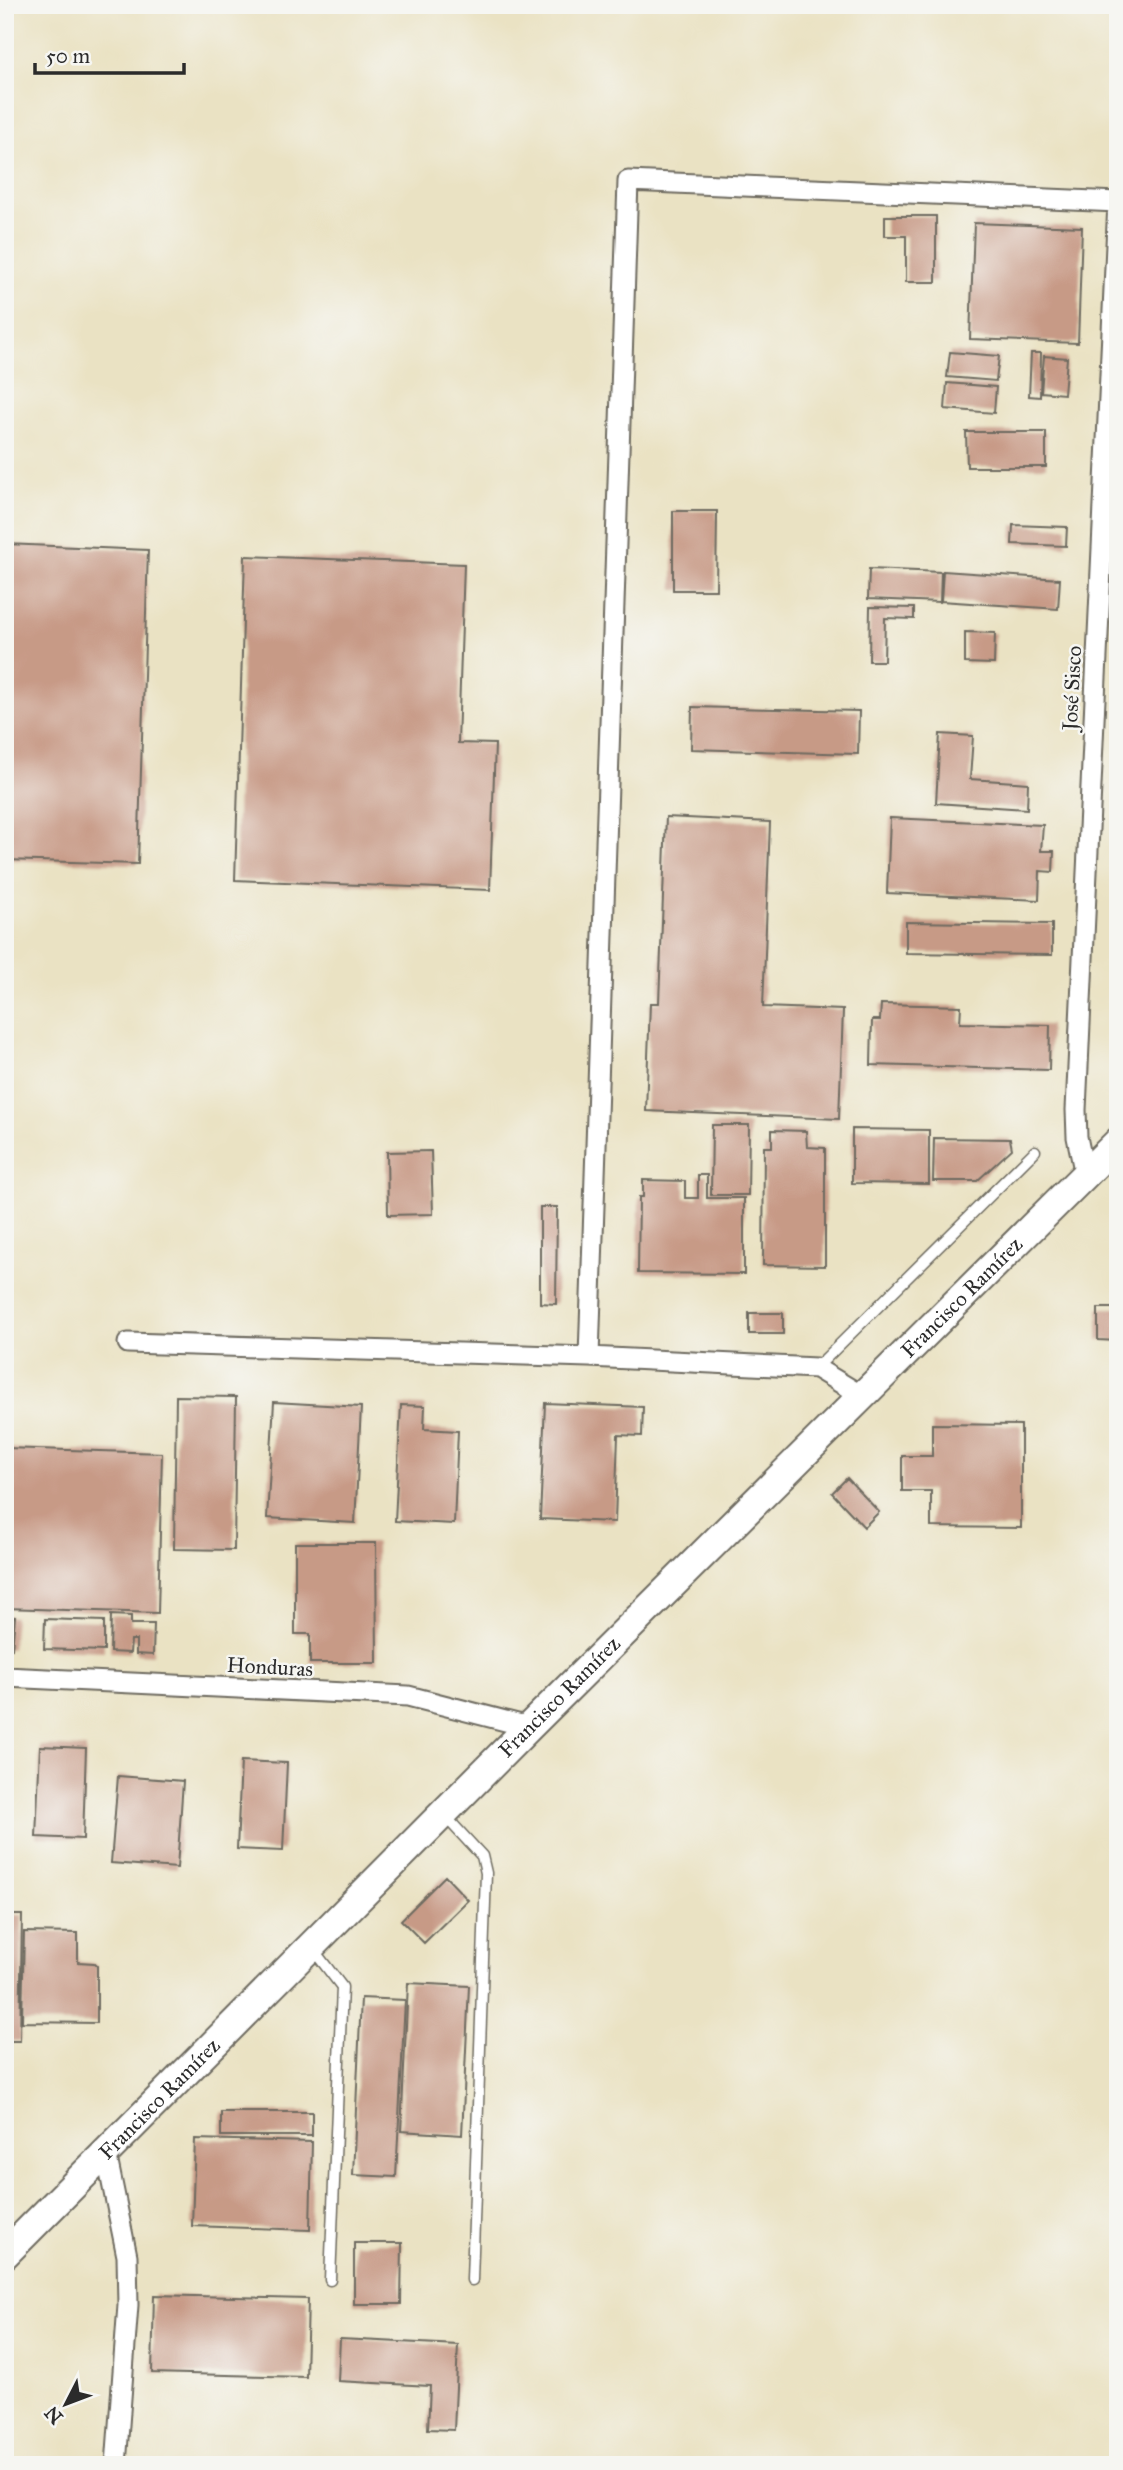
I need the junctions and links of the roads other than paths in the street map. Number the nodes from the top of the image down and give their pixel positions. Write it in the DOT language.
graph roads {
  1 [pos="1118,202"];
  2 [pos="1118,1142"];
  3 [pos="1035,1151"];
  4 [pos="1085,1175"];
  5 [pos="128,1343"];
  6 [pos="589,1357"];
  7 [pos="816,1368"];
  8 [pos="862,1396"];
  9 [pos="5,1677"];
  10 [pos="529,1727"];
  11 [pos="443,1814"];
  12 [pos="310,1947"];
  13 [pos="106,2153"];
  14 [pos="5,2254"];
  15 [pos="330,2280"];
  16 [pos="472,2280"];
  17 [pos="116,2465"];
  1 -- 4 [label="street, José Sisco"];
  1 -- 6 [label="street"];
  2 -- 4 [label="street, Francisco Ramírez"];
  3 -- 7 [label="lane"];
  4 -- 8 [label="street, Francisco Ramírez"];
  5 -- 6 [label="street"];
  6 -- 7 [label="street"];
  7 -- 8 [label="street"];
  8 -- 10 [label="street, Francisco Ramírez"];
  9 -- 10 [label="street, Honduras"];
  10 -- 11 [label="street, Francisco Ramírez"];
  11 -- 12 [label="street, Francisco Ramírez"];
  11 -- 16 [label="lane"];
  12 -- 13 [label="street, Francisco Ramírez"];
  12 -- 15 [label="lane"];
  13 -- 14 [label="street, Francisco Ramírez"];
  13 -- 17 [label="street"];
}
